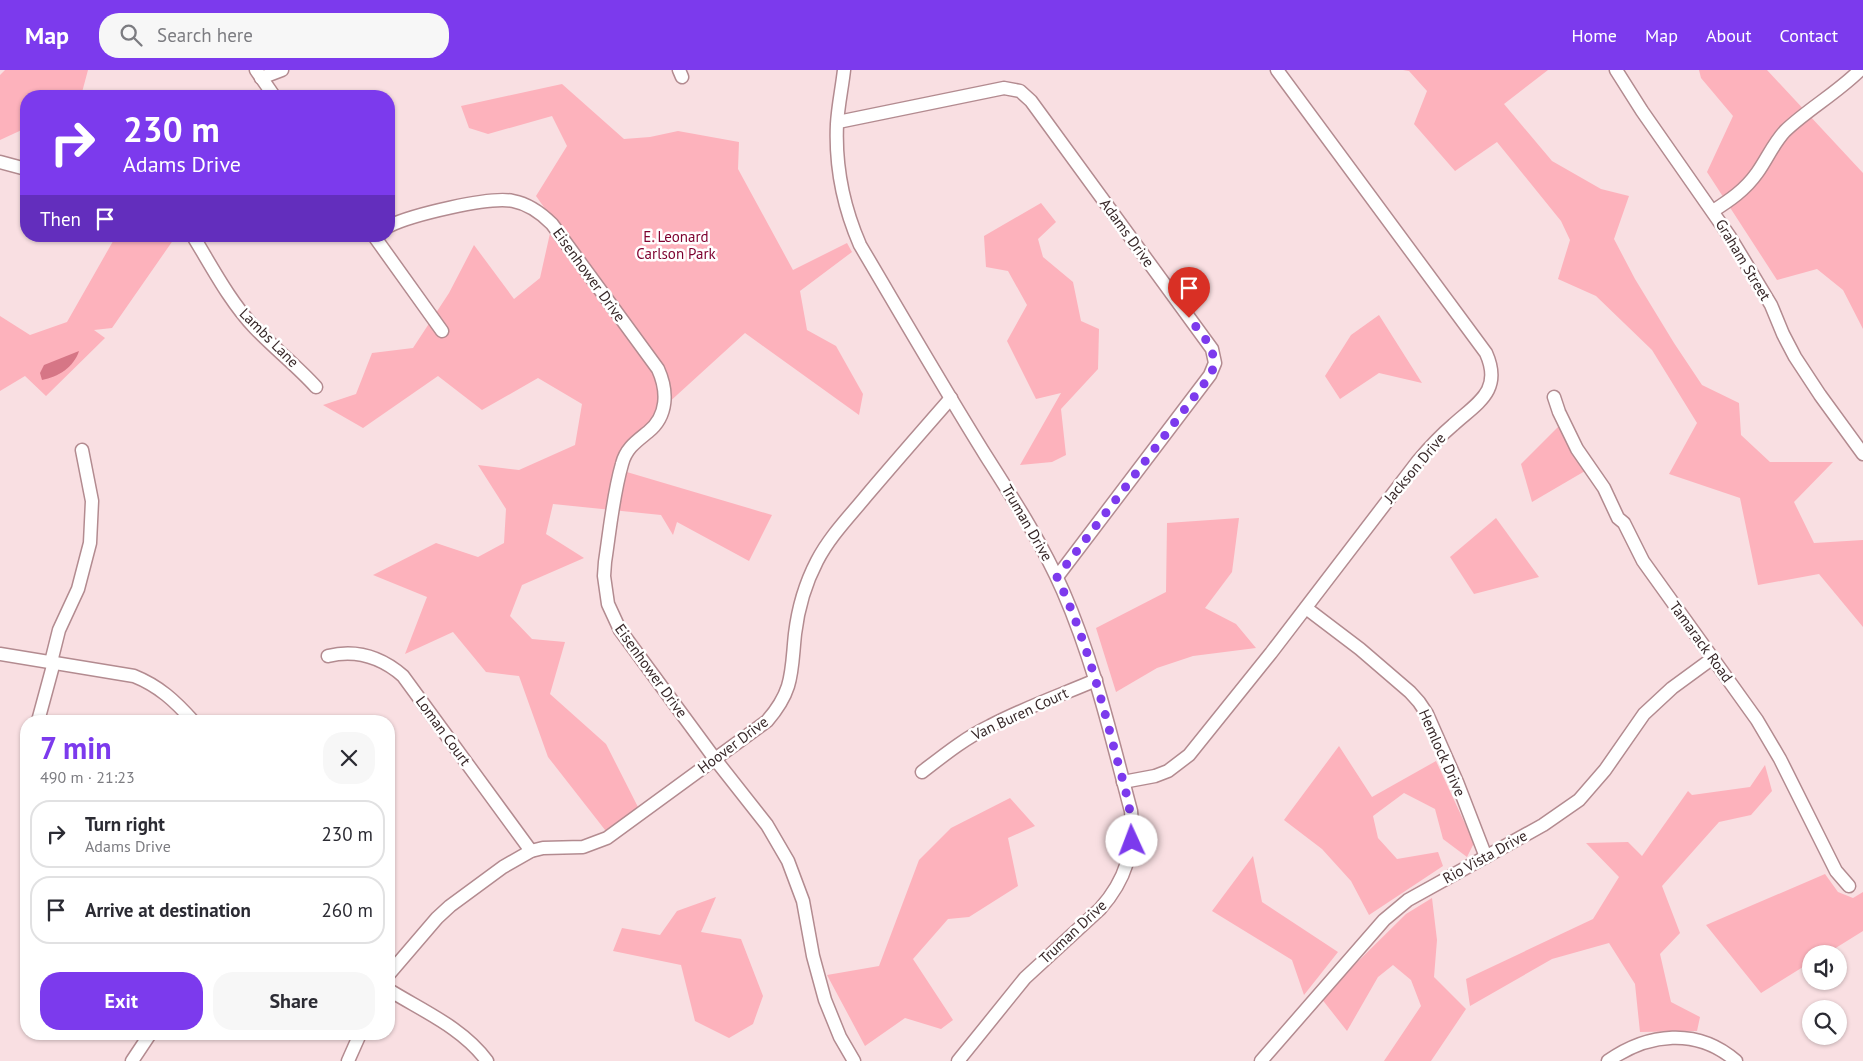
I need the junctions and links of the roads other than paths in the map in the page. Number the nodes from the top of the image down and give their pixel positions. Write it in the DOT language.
graph roads {
  1 [pos="282,70"];
  2 [pos="844,70"];
  3 [pos="1277,70"];
  4 [pos="1616,70"];
  5 [pos="1860,70"];
  6 [pos="258,74"];
  7 [pos="270,90"];
  8 [pos="838,122"];
  9 [pos="0,162"];
  10 [pos="20,167"];
  11 [pos="1714,212"];
  12 [pos="395,224"];
  13 [pos="197,242"];
  14 [pos="378,242"];
  15 [pos="442,331"];
  16 [pos="316,387"];
  17 [pos="1554,397"];
  18 [pos="951,398"];
  19 [pos="82,450"];
  20 [pos="1863,454"];
  21 [pos="1057,577"];
  22 [pos="1306,608"];
  23 [pos="0,654"];
  24 [pos="328,656"];
  25 [pos="1713,658"];
  26 [pos="52,662"];
  27 [pos="1096,680"];
  28 [pos="39,715"];
  29 [pos="187,715"];
  30 [pos="715,759"];
  31 [pos="922,772"];
  32 [pos="1123,782"];
  33 [pos="531,851"];
  34 [pos="1486,857"];
  35 [pos="1849,886"];
  36 [pos="395,967"];
  37 [pos="395,994"];
  38 [pos="146,1040"];
  39 [pos="357,1040"];
  40 [pos="132,1061"];
  41 [pos="348,1061"];
  42 [pos="487,1061"];
  43 [pos="854,1061"];
  44 [pos="958,1061"];
  45 [pos="1261,1061"];
  46 [pos="1608,1061"];
  47 [pos="1736,1061"];
  1 -- 6 [label="street"];
  2 -- 8 [label="street, Truman Drive"];
  3 -- 22 [label="street, Jackson Drive"];
  4 -- 11 [label="street, Graham Street"];
  5 -- 11 [label="street"];
  6 -- 7 [label="street"];
  8 -- 18 [label="street, Truman Drive"];
  8 -- 21 [label="street, Adams Drive"];
  9 -- 10 [label="street"];
  11 -- 20 [label="street, Graham Street"];
  12 -- 30 [label="street, Eisenhower Drive"];
  13 -- 16 [label="street, Lambs Lane"];
  14 -- 15 [label="street"];
  17 -- 25 [label="street, Tamarack Road"];
  18 -- 21 [label="street, Truman Drive"];
  18 -- 30 [label="street, Hoover Drive"];
  19 -- 26 [label="street"];
  21 -- 27 [label="street, Truman Drive"];
  22 -- 32 [label="street, Jackson Drive"];
  22 -- 34 [label="street, Hemlock Drive"];
  23 -- 26 [label="street"];
  24 -- 33 [label="street, Loman Court"];
  25 -- 34 [label="street, Rio Vista Drive"];
  25 -- 35 [label="street, Tamarack Road"];
  26 -- 28 [label="street"];
  26 -- 29 [label="street"];
  27 -- 31 [label="street, Van Buren Court"];
  27 -- 32 [label="street, Truman Drive"];
  30 -- 33 [label="street, Hoover Drive"];
  30 -- 43 [label="street, Eisenhower Drive"];
  32 -- 44 [label="street, Truman Drive"];
  33 -- 36 [label="street, Hoover Drive"];
  34 -- 45 [label="street, Rio Vista Drive"];
  37 -- 42 [label="street"];
  38 -- 40 [label="street"];
  39 -- 41 [label="street"];
  46 -- 47 [label="street"];
}
